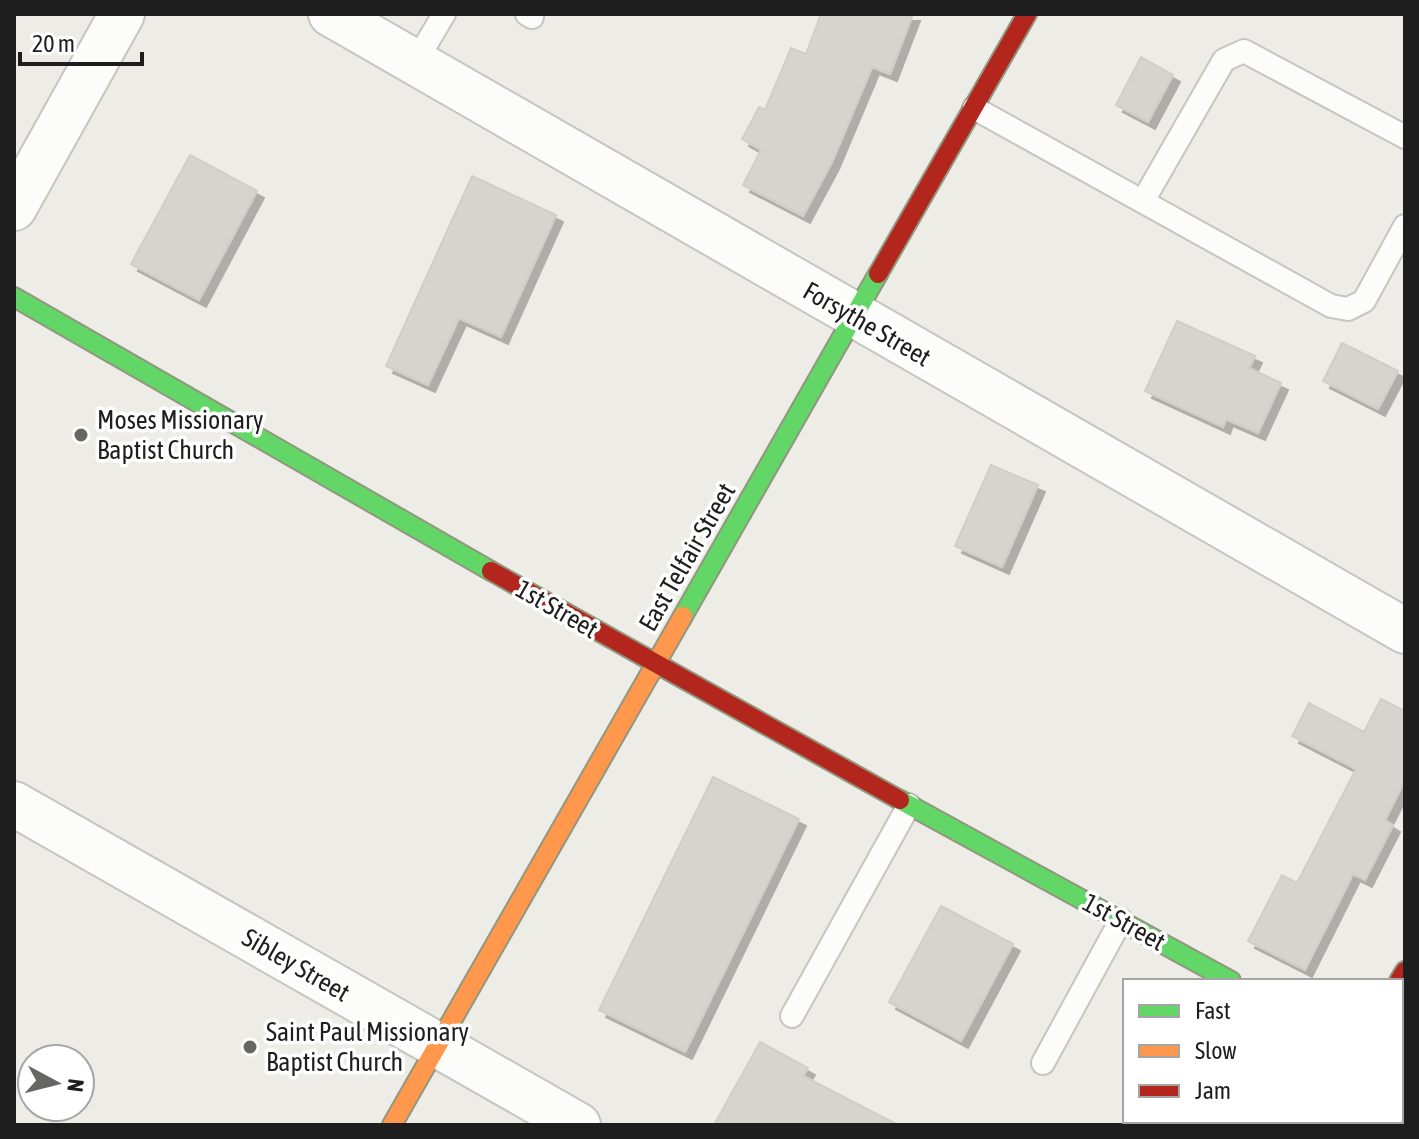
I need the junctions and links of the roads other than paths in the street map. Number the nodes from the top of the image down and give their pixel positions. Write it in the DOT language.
graph roads {
  1 [pos="122,14"];
  2 [pos="331,14"];
  3 [pos="444,14"];
  4 [pos="1027,14"];
  5 [pos="415,63"];
  6 [pos="974,108"];
  7 [pos="1405,137"];
  8 [pos="1143,201"];
  9 [pos="14,208"];
  10 [pos="1405,226"];
  11 [pos="14,297"];
  12 [pos="855,318"];
  13 [pos="1405,631"];
  14 [pos="654,665"];
  15 [pos="14,804"];
  16 [pos="909,805"];
  17 [pos="1121,920"];
  18 [pos="1227,979"];
  19 [pos="792,1016"];
  20 [pos="437,1045"];
  21 [pos="1043,1063"];
  22 [pos="392,1125"];
  23 [pos="578,1125"];
  1 -- 9 [label="street"];
  2 -- 5 [label="street, Forsythe Street"];
  3 -- 5 [label="lane"];
  4 -- 6 [label="street, East Telfair Street"];
  5 -- 12 [label="street, Forsythe Street"];
  6 -- 8 [label="lane"];
  6 -- 12 [label="street, East Telfair Street"];
  7 -- 8 [label="lane"];
  8 -- 10 [label="lane"];
  11 -- 14 [label="street, 1st Street"];
  12 -- 13 [label="street, Forsythe Street"];
  12 -- 14 [label="street, East Telfair Street"];
  14 -- 16 [label="street, 1st Street"];
  14 -- 20 [label="street, East Telfair Street"];
  15 -- 20 [label="street, Sibley Street"];
  16 -- 17 [label="street, 1st Street"];
  16 -- 19 [label="lane"];
  17 -- 18 [label="street, 1st Street"];
  17 -- 21 [label="lane"];
  20 -- 22 [label="street, East Telfair Street"];
  20 -- 23 [label="street, Sibley Street"];
}
